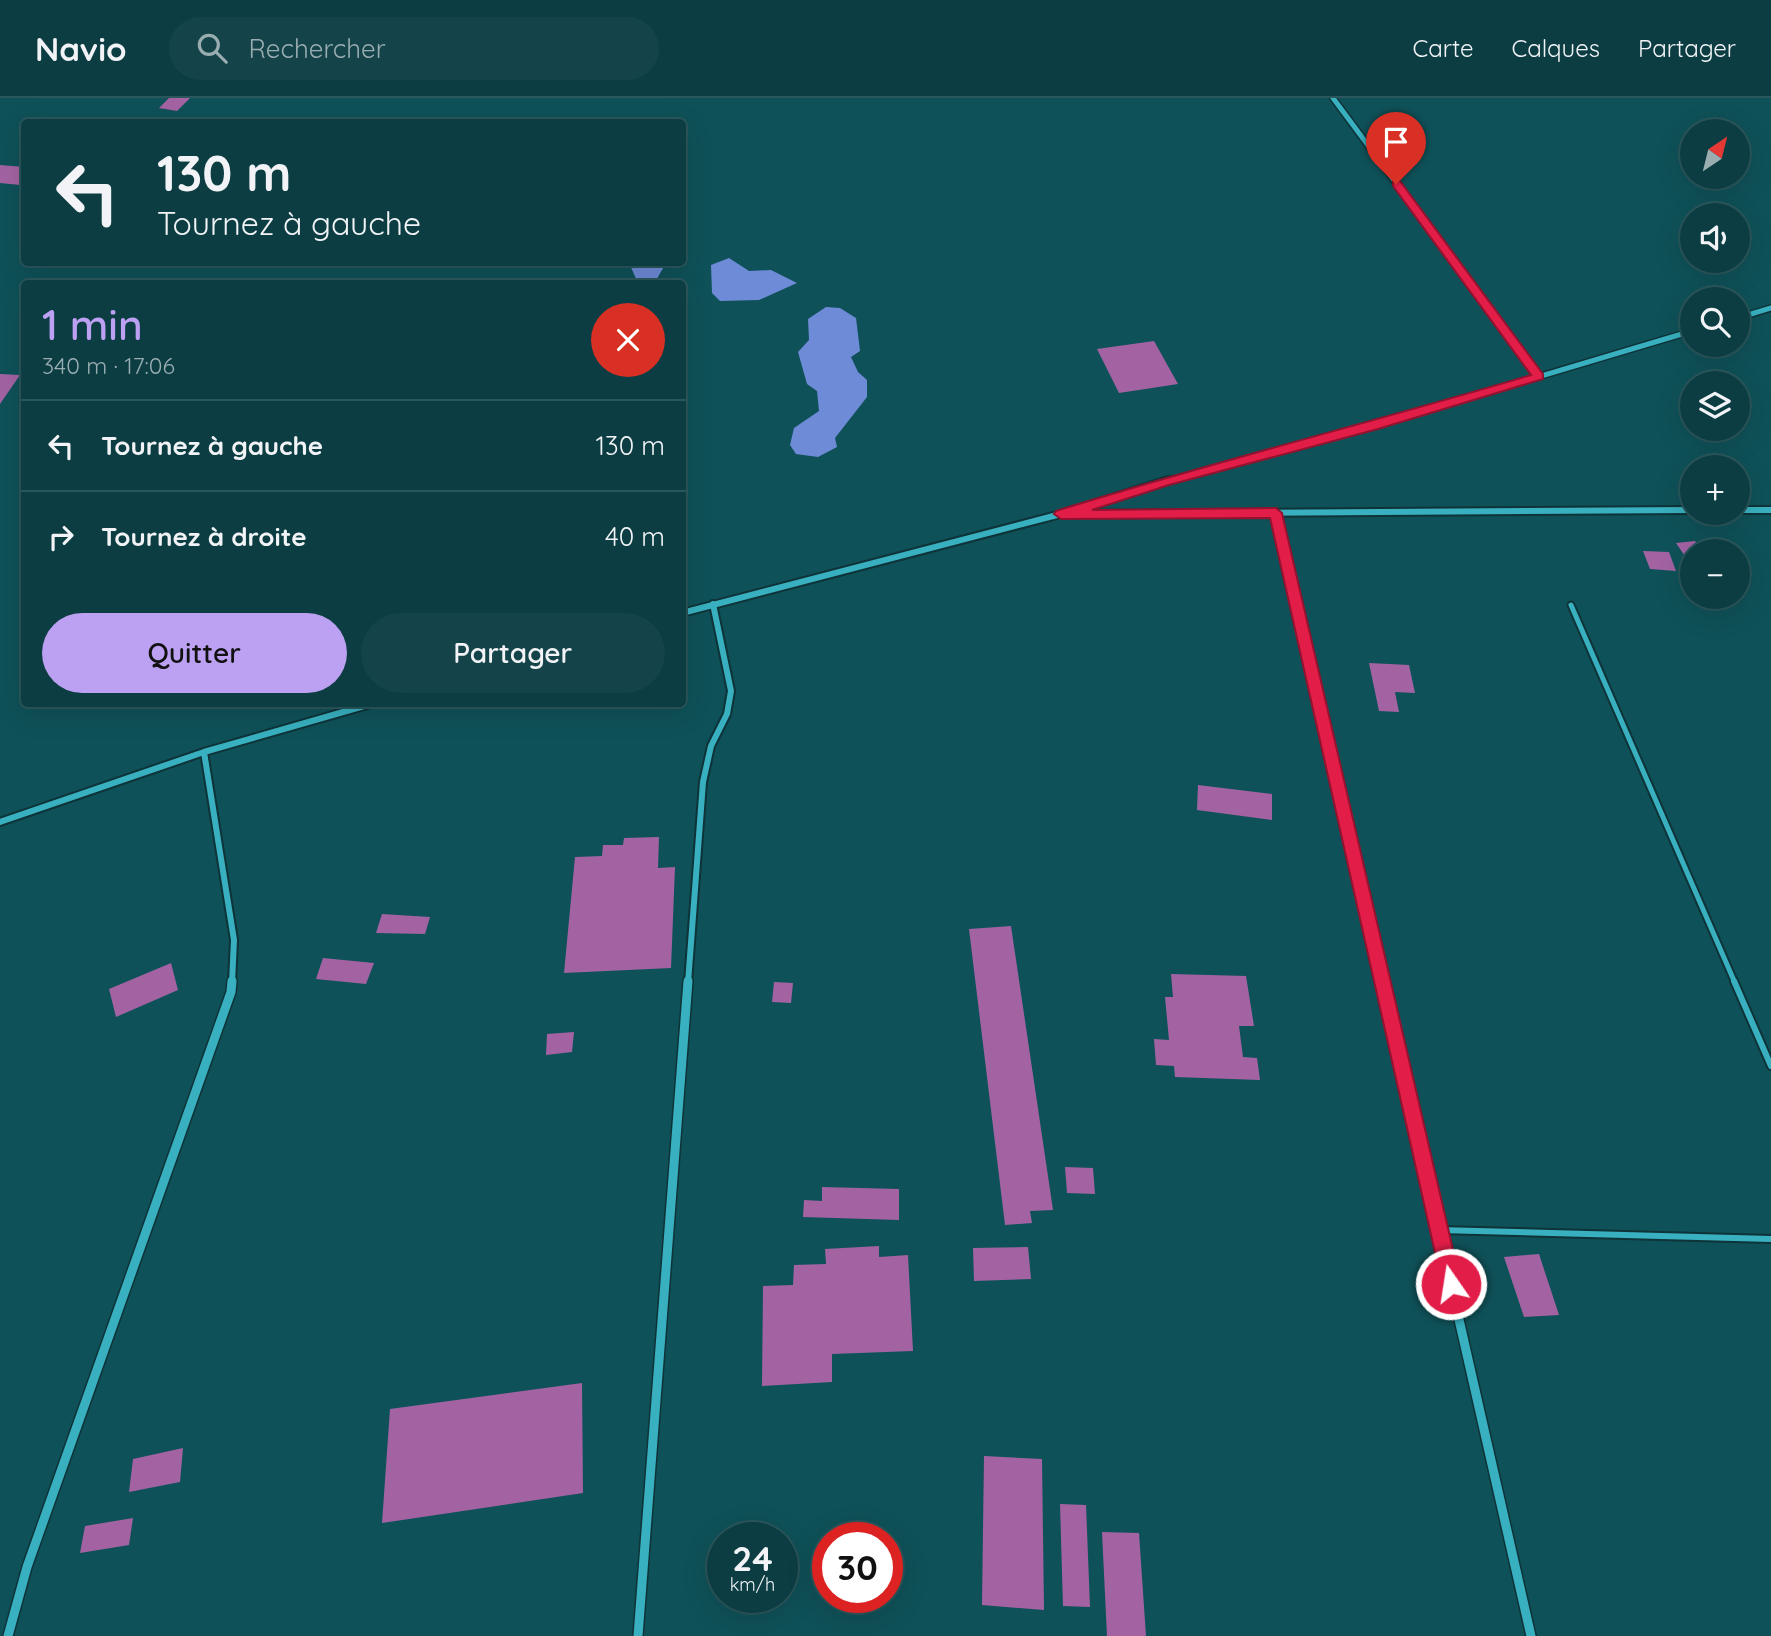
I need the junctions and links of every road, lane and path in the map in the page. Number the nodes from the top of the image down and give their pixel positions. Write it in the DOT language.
graph roads {
  1 [pos="1333,98"];
  2 [pos="1771,308"];
  3 [pos="1750,314"];
  4 [pos="1680,335"];
  5 [pos="1539,376"];
  6 [pos="1680,510"];
  7 [pos="1750,510"];
  8 [pos="1771,510"];
  9 [pos="1276,513"];
  10 [pos="1061,514"];
  11 [pos="713,604"];
  12 [pos="1571,605"];
  13 [pos="686,612"];
  14 [pos="361,707"];
  15 [pos="204,752"];
  16 [pos="0,822"];
  17 [pos="1771,1066"];
  18 [pos="1439,1230"];
  19 [pos="1771,1238"];
  20 [pos="8,1636"];
  21 [pos="638,1636"];
  22 [pos="1531,1636"];
  1 -- 5 [label="street"];
  2 -- 3 [label="street"];
  4 -- 5 [label="street"];
  5 -- 10 [label="street"];
  6 -- 9 [label="street"];
  7 -- 8 [label="street"];
  9 -- 10 [label="street"];
  9 -- 18 [label="street"];
  10 -- 11 [label="street"];
  11 -- 13 [label="street"];
  11 -- 21 [label="street"];
  12 -- 17 [label="lane"];
  14 -- 15 [label="street"];
  15 -- 16 [label="street"];
  15 -- 20 [label="street"];
  18 -- 19 [label="lane"];
  18 -- 22 [label="street"];
}
